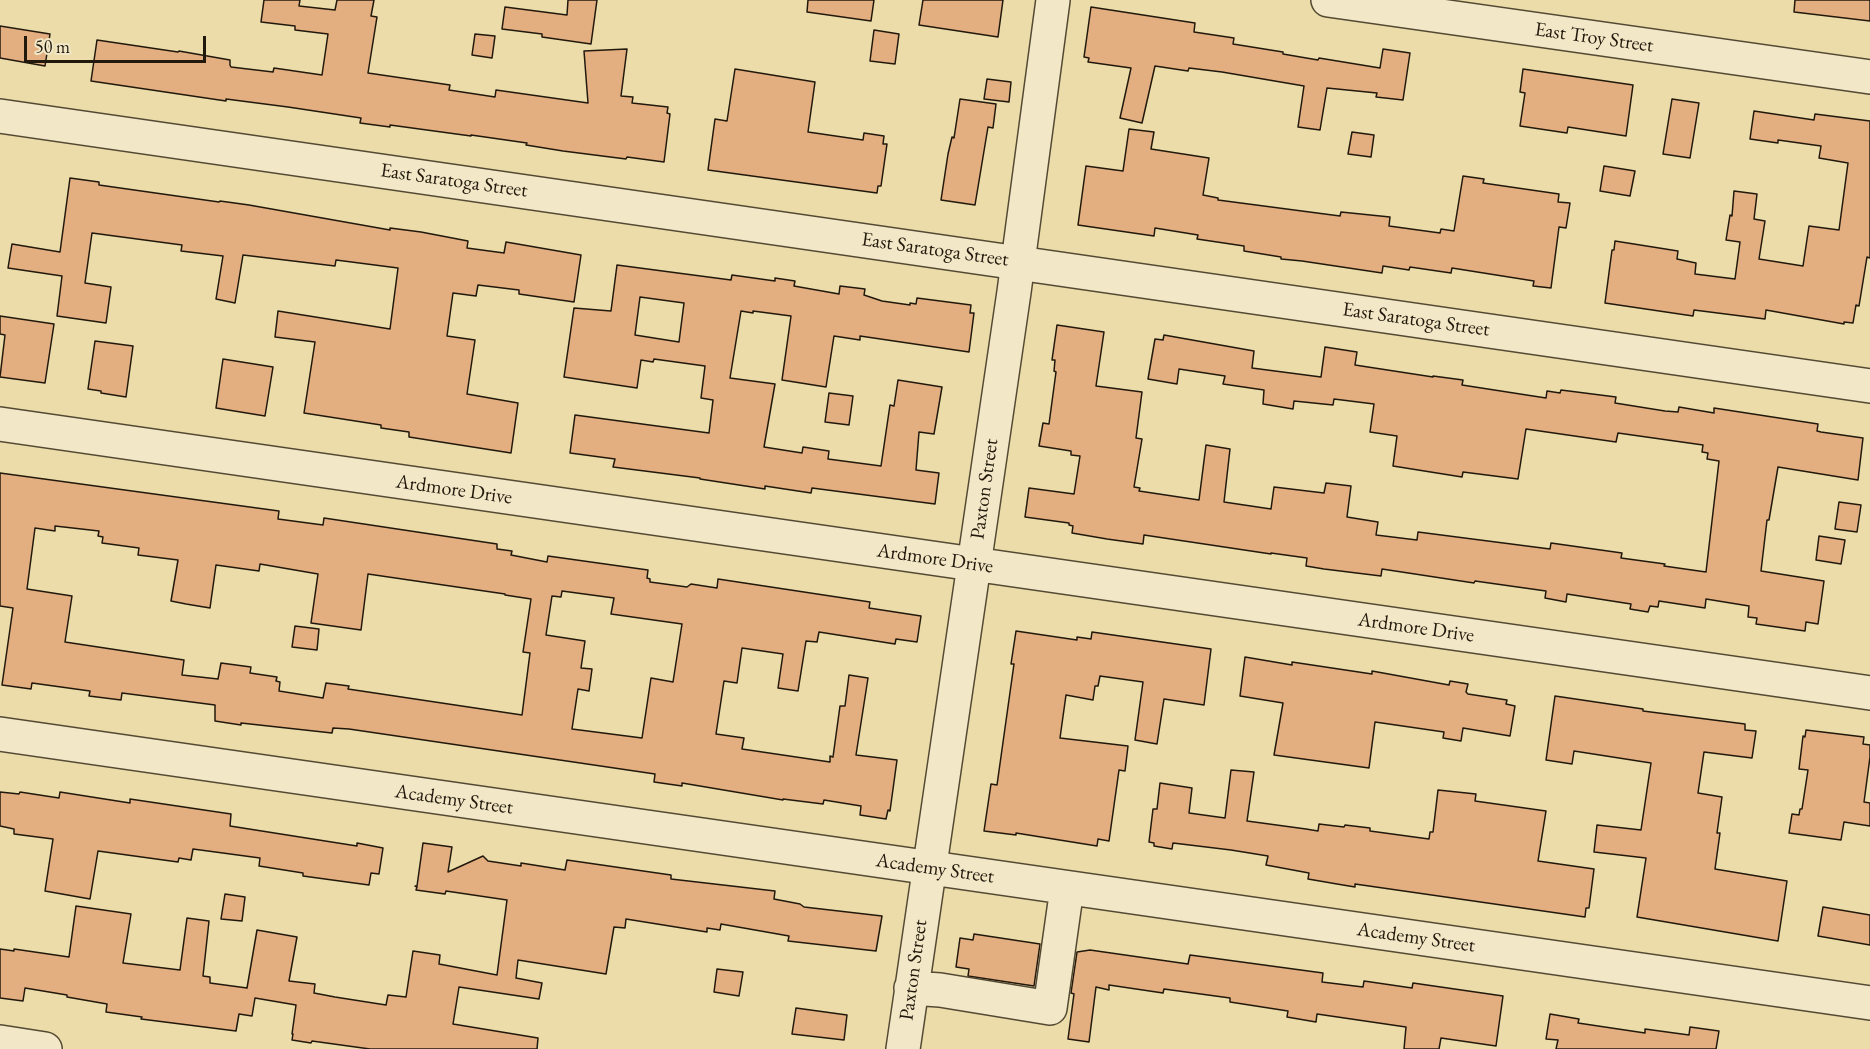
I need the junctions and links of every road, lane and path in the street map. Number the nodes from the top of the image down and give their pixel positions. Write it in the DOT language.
graph roads {
  1 [pos="1053,0"];
  2 [pos="1328,0"];
  3 [pos="1381,4"];
  4 [pos="1452,9"];
  5 [pos="1865,76"];
  6 [pos="0,116"];
  7 [pos="1017,262"];
  8 [pos="1870,386"];
  9 [pos="0,424"];
  10 [pos="974,564"];
  11 [pos="1870,693"];
  12 [pos="0,735"];
  13 [pos="929,868"];
  14 [pos="1067,888"];
  15 [pos="911,988"];
  16 [pos="1870,1003"];
  17 [pos="0,1042"];
  18 [pos="45,1049"];
  19 [pos="903,1049"];
  1 -- 7 [label="street, Paxton Street"];
  2 -- 3 [label="street, East Troy Street"];
  3 -- 4 [label="street, East Troy Street"];
  4 -- 5 [label="street, East Troy Street"];
  6 -- 7 [label="street, East Saratoga Street"];
  7 -- 8 [label="street, East Saratoga Street"];
  7 -- 10 [label="street, Paxton Street"];
  9 -- 10 [label="street, Ardmore Drive"];
  10 -- 11 [label="street, Ardmore Drive"];
  10 -- 13 [label="street, Paxton Street"];
  12 -- 13 [label="street, Academy Street"];
  13 -- 14 [label="street, Academy Street"];
  13 -- 15 [label="street, Paxton Street"];
  14 -- 15 [label="street"];
  14 -- 16 [label="street, Academy Street"];
  15 -- 19 [label="street, Paxton Street"];
  17 -- 18 [label="street"];
}
